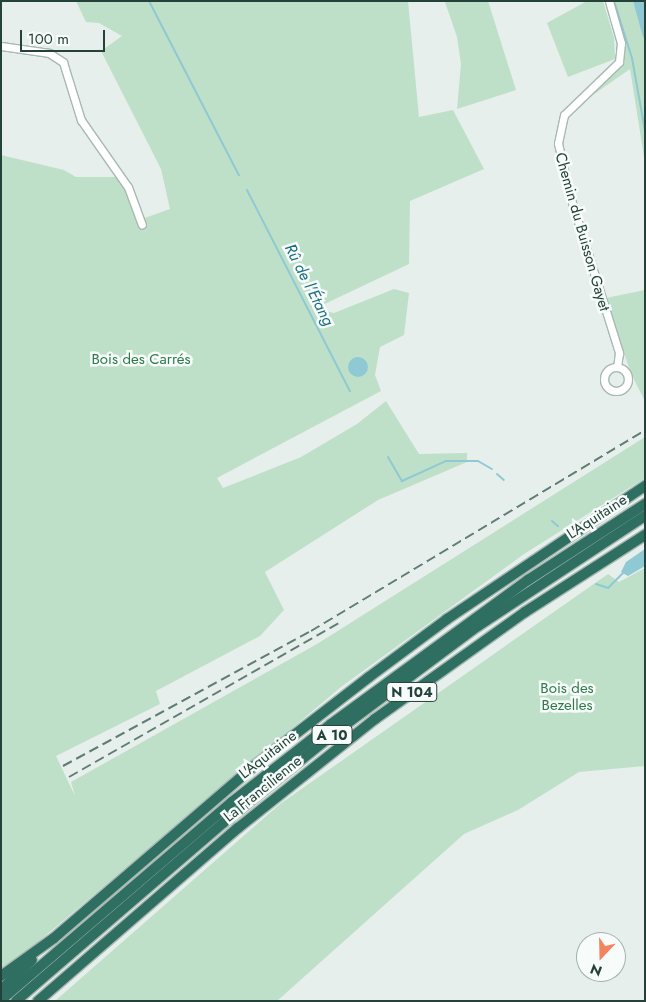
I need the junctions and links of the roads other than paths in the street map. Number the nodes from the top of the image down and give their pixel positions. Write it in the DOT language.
graph roads {
  1 [pos="609,1"];
  2 [pos="1,46"];
  3 [pos="142,224"];
  4 [pos="617,367"];
  5 [pos="645,487"];
  6 [pos="645,504"];
  7 [pos="645,516"];
  8 [pos="645,535"];
  9 [pos="54,938"];
  10 [pos="1,976"];
  11 [pos="1,990"];
  12 [pos="1,1000"];
  13 [pos="16,1001"];
  14 [pos="38,1001"];
  1 -- 4 [label="street, Chemin du Buisson Gayet"];
  2 -- 3 [label="street"];
  5 -- 9 [label="highway, La Francilienne / N 104"];
  6 -- 12 [label="highway, L'Aquitaine / A 10"];
  7 -- 13 [label="highway, L'Aquitaine / A 10"];
  8 -- 14 [label="highway, La Francilienne / N 104"];
  9 -- 10 [label="highway"];
  9 -- 11 [label="highway"];
}
